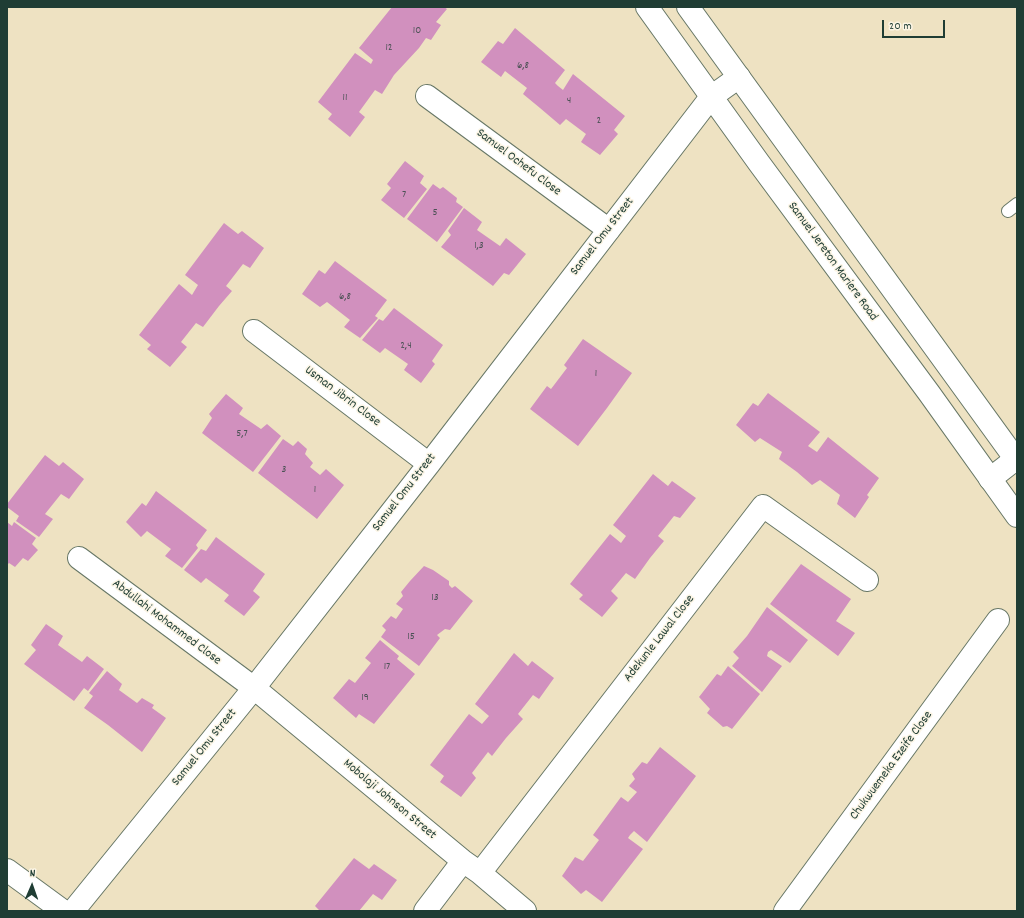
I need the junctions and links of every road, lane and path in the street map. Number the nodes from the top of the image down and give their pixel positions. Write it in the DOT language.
graph roads {
  1 [pos="647,7"];
  2 [pos="688,7"];
  3 [pos="738,78"];
  4 [pos="427,96"];
  5 [pos="711,97"];
  6 [pos="609,230"];
  7 [pos="254,331"];
  8 [pos="1016,459"];
  9 [pos="429,464"];
  10 [pos="990,479"];
  11 [pos="1017,516"];
  12 [pos="78,558"];
  13 [pos="867,580"];
  14 [pos="998,620"];
  15 [pos="254,688"];
  16 [pos="471,867"];
  17 [pos="7,870"];
  18 [pos="62,911"];
  19 [pos="73,911"];
  20 [pos="426,911"];
  21 [pos="525,911"];
  22 [pos="785,911"];
  1 -- 5 [label="street, Samuel Jereton Mariere Road"];
  2 -- 3 [label="street"];
  3 -- 5 [label="street, Samuel Omu Street"];
  3 -- 8 [label="street"];
  4 -- 6 [label="street, Samuel Ochefu Close"];
  5 -- 6 [label="street, Samuel Omu Street"];
  5 -- 10 [label="street, Samuel Jereton Mariere Road"];
  6 -- 9 [label="street, Samuel Omu Street"];
  7 -- 9 [label="street, Usman Jibrin Close"];
  8 -- 10 [label="street"];
  9 -- 15 [label="street, Samuel Omu Street"];
  10 -- 11 [label="street, Samuel Jereton Mariere Road"];
  12 -- 15 [label="street, Abdullahi Mohammed Close"];
  13 -- 16 [label="street, Adekunle Lawal Close"];
  14 -- 22 [label="street, Chukwuemeka Ezeife Close"];
  15 -- 16 [label="street, Mobolaji Johnson Street"];
  15 -- 19 [label="street, Samuel Omu Street"];
  16 -- 20 [label="street, Adekunle Lawal Close"];
  16 -- 21 [label="street, Mobolaji Johnson Street"];
  17 -- 18 [label="street"];
}
